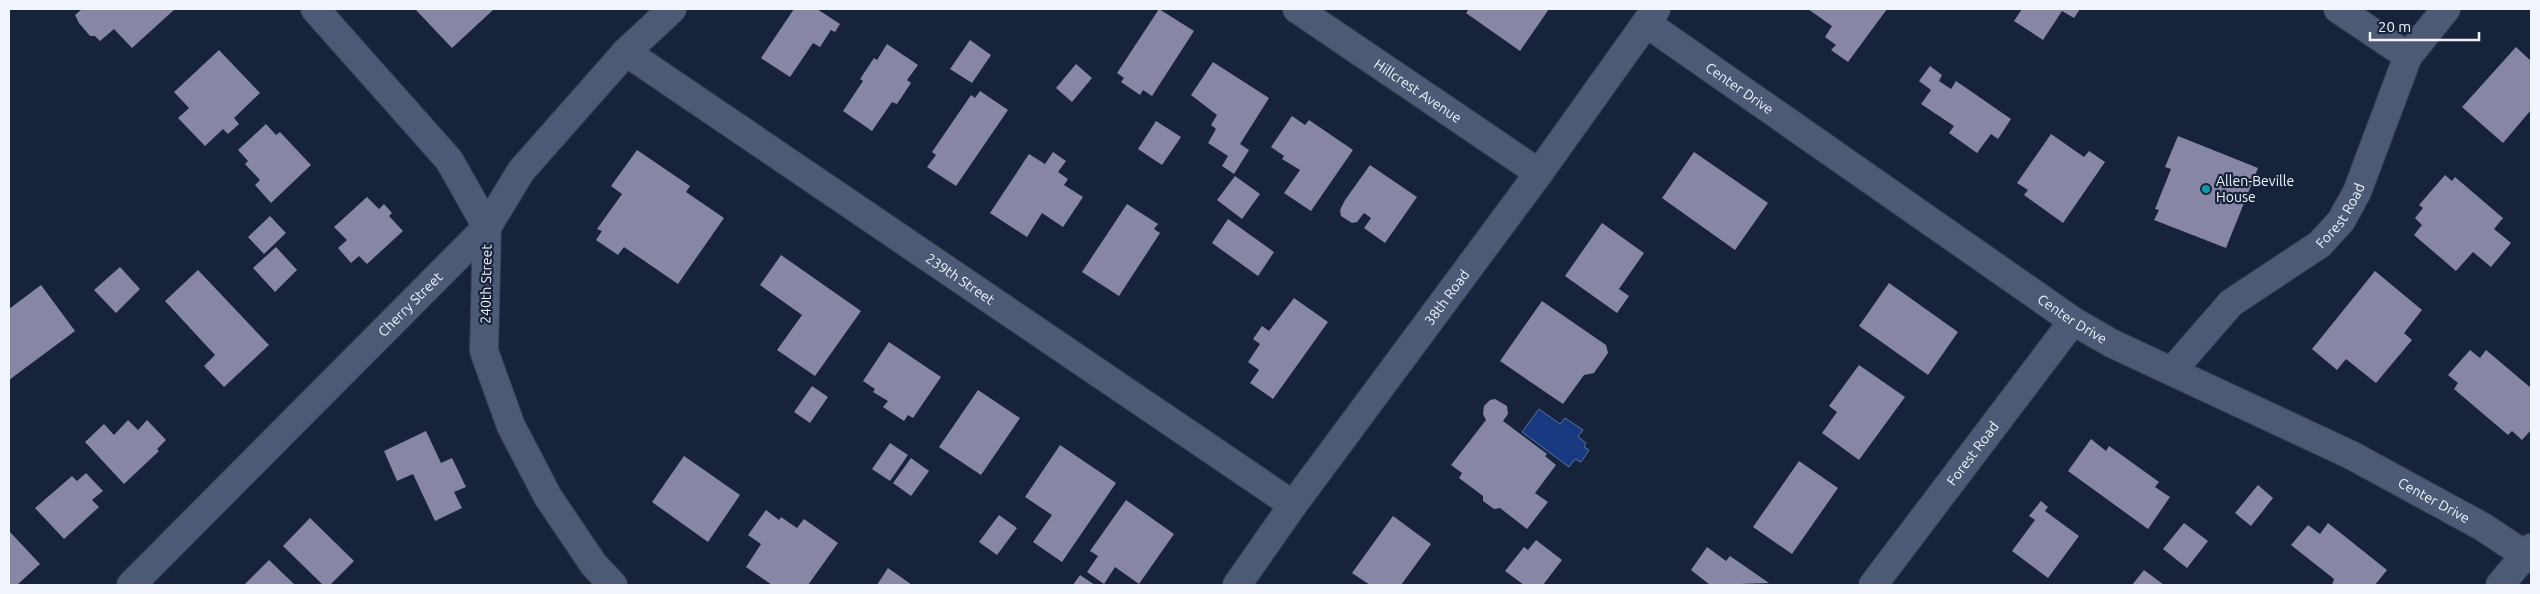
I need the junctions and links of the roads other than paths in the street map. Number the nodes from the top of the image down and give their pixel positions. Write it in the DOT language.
graph roads {
  1 [pos="315,9"];
  2 [pos="672,9"];
  3 [pos="1297,9"];
  4 [pos="2338,9"];
  5 [pos="2446,9"];
  6 [pos="1651,16"];
  7 [pos="626,52"];
  8 [pos="2408,56"];
  9 [pos="1539,173"];
  10 [pos="487,227"];
  11 [pos="2072,321"];
  12 [pos="2172,371"];
  13 [pos="1293,505"];
  14 [pos="2529,554"];
  15 [pos="131,585"];
  16 [pos="613,585"];
  17 [pos="1238,585"];
  18 [pos="1873,585"];
  19 [pos="2500,585"];
  1 -- 10 [label="street, 240th Street"];
  2 -- 7 [label="street, Cherry Street"];
  3 -- 9 [label="street, Hillcrest Avenue"];
  4 -- 8 [label="street"];
  5 -- 8 [label="street, Forest Road"];
  6 -- 9 [label="street, 38th Road"];
  6 -- 11 [label="street, Center Drive"];
  7 -- 10 [label="street, Cherry Street"];
  7 -- 13 [label="street, 239th Street"];
  8 -- 12 [label="street, Forest Road"];
  9 -- 13 [label="street, 38th Road"];
  10 -- 15 [label="street, Cherry Street"];
  10 -- 16 [label="street, 240th Street"];
  11 -- 12 [label="street, Center Drive"];
  11 -- 18 [label="street, Forest Road"];
  12 -- 14 [label="street, Center Drive"];
  13 -- 17 [label="street, 38th Road"];
  14 -- 19 [label="street"];
}
